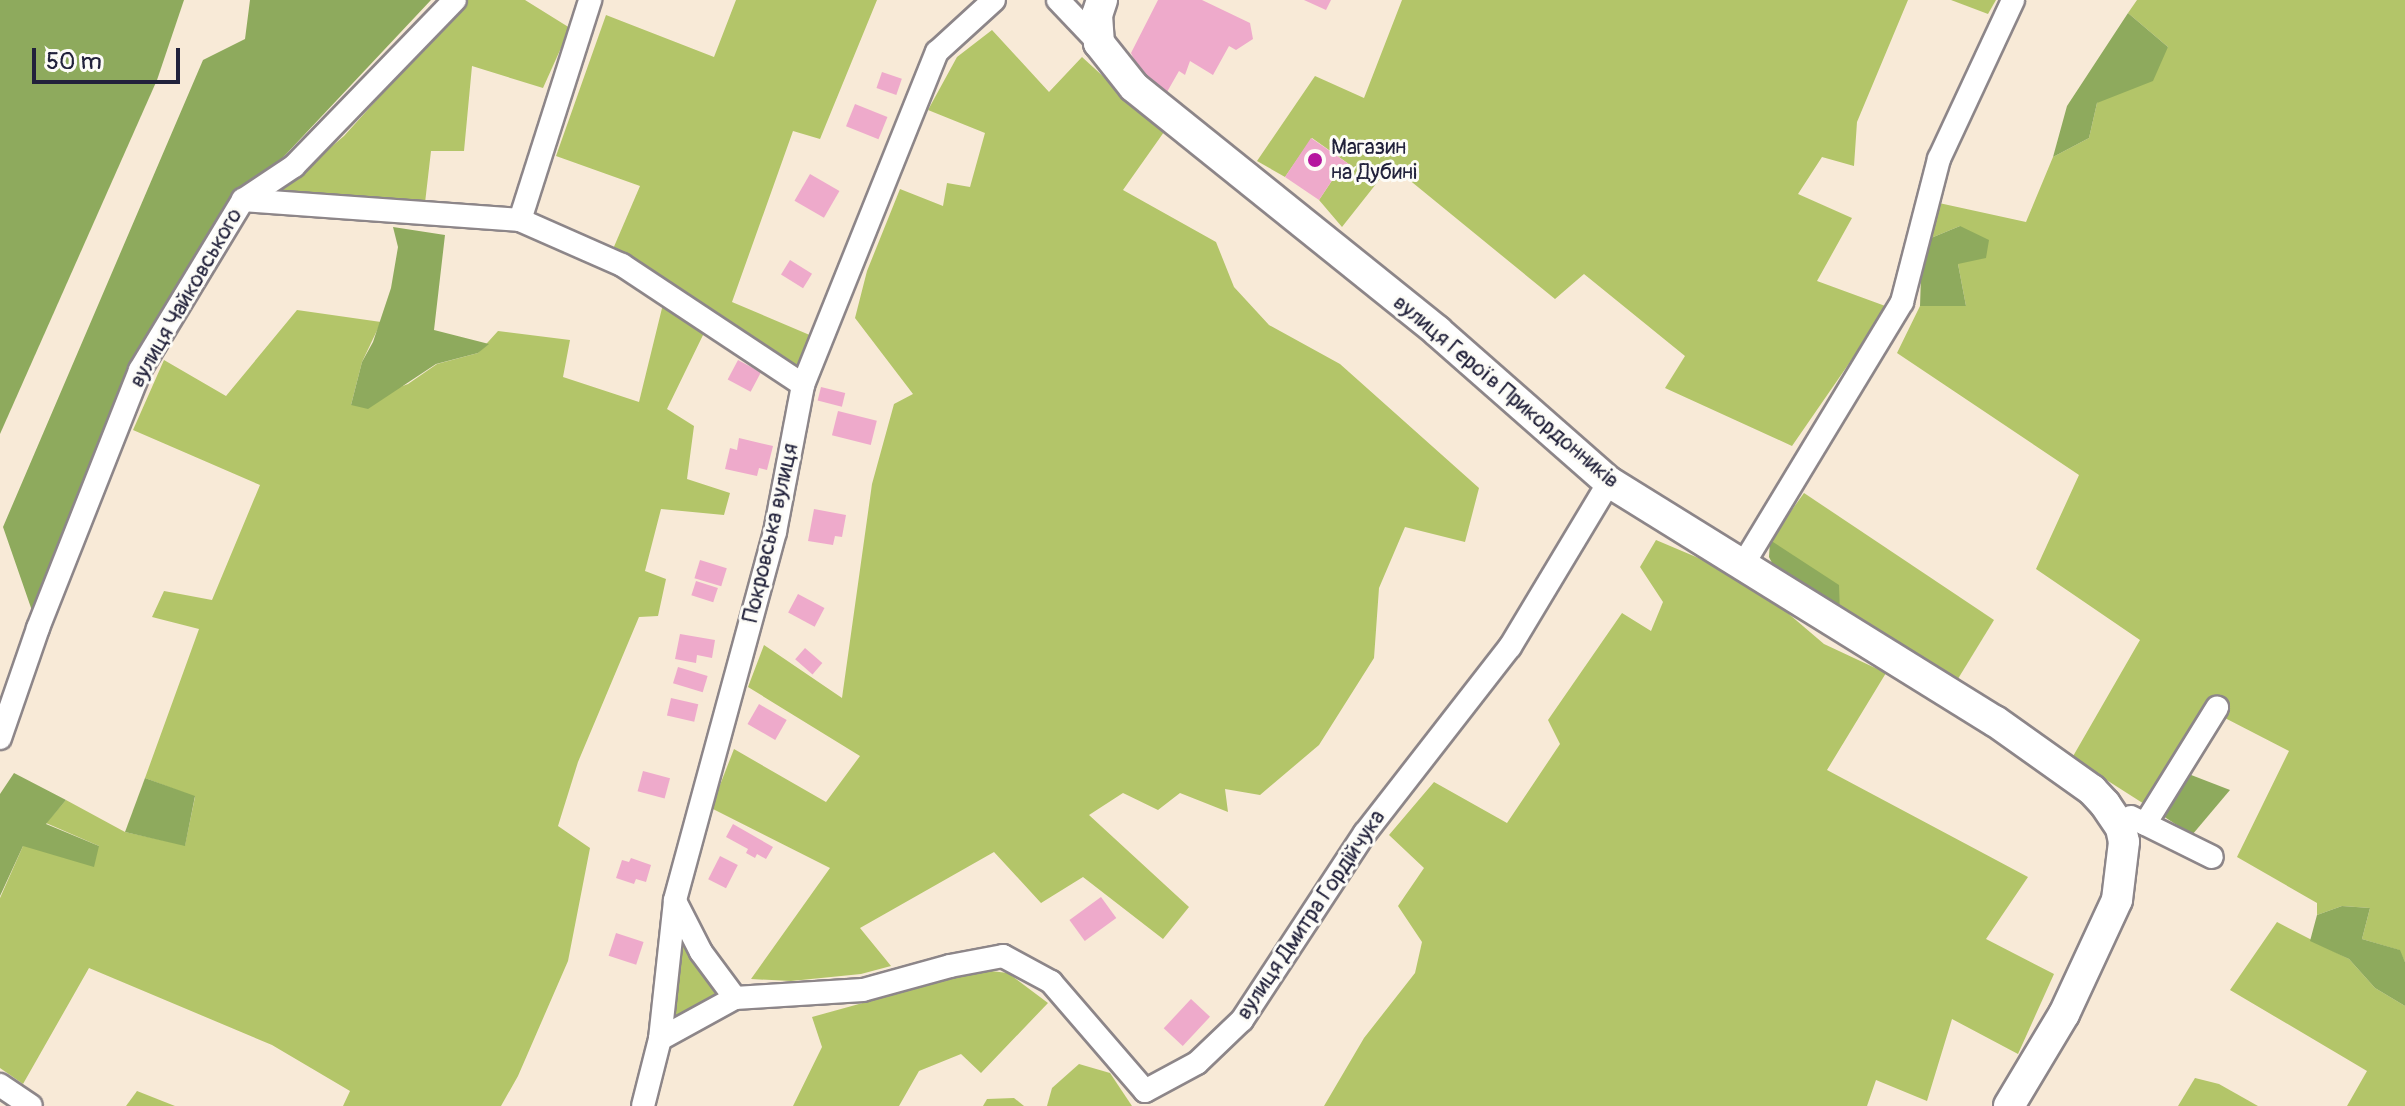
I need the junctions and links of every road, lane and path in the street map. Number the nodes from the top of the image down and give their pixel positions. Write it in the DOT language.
graph roads {
  1 [pos="455,0"];
  2 [pos="590,0"];
  3 [pos="994,0"];
  4 [pos="1058,0"];
  5 [pos="1102,0"];
  6 [pos="2013,0"];
  7 [pos="1099,43"];
  8 [pos="243,200"];
  9 [pos="520,220"];
  10 [pos="803,385"];
  11 [pos="1609,482"];
  12 [pos="1744,563"];
  13 [pos="2217,708"];
  14 [pos="0,738"];
  15 [pos="2105,804"];
  16 [pos="2145,824"];
  17 [pos="2212,857"];
  18 [pos="675,900"];
  19 [pos="735,998"];
  20 [pos="660,1039"];
  21 [pos="0,1085"];
  22 [pos="1146,1099"];
  23 [pos="31,1106"];
  24 [pos="643,1106"];
  25 [pos="2009,1106"];
  1 -- 8 [label="street"];
  2 -- 9 [label="street"];
  3 -- 10 [label="street, Покровська вулиця"];
  4 -- 7 [label="street"];
  5 -- 7 [label="street"];
  6 -- 12 [label="street"];
  7 -- 11 [label="street, вулиця Героїв Прикордонників"];
  8 -- 9 [label="street, вулиця Чайковського"];
  8 -- 14 [label="street, вулиця Чайковського"];
  9 -- 10 [label="street, вулиця Чайковського"];
  10 -- 18 [label="street, Покровська вулиця"];
  11 -- 12 [label="street, вулиця Героїв Прикордонників"];
  11 -- 22 [label="street, вулиця Дмитра Гордійчука"];
  12 -- 15 [label="street, вулиця Героїв Прикордонників"];
  13 -- 16 [label="street"];
  15 -- 16 [label="street, вулиця Героїв Прикордонників"];
  15 -- 25 [label="street"];
  16 -- 17 [label="street, вулиця Героїв Прикордонників"];
  18 -- 19 [label="street"];
  18 -- 20 [label="street, Покровська вулиця"];
  19 -- 20 [label="street, вулиця Дмитра Гордійчука"];
  19 -- 22 [label="street, вулиця Дмитра Гордійчука"];
  20 -- 24 [label="street, Покровська вулиця"];
  21 -- 23 [label="street"];
}
